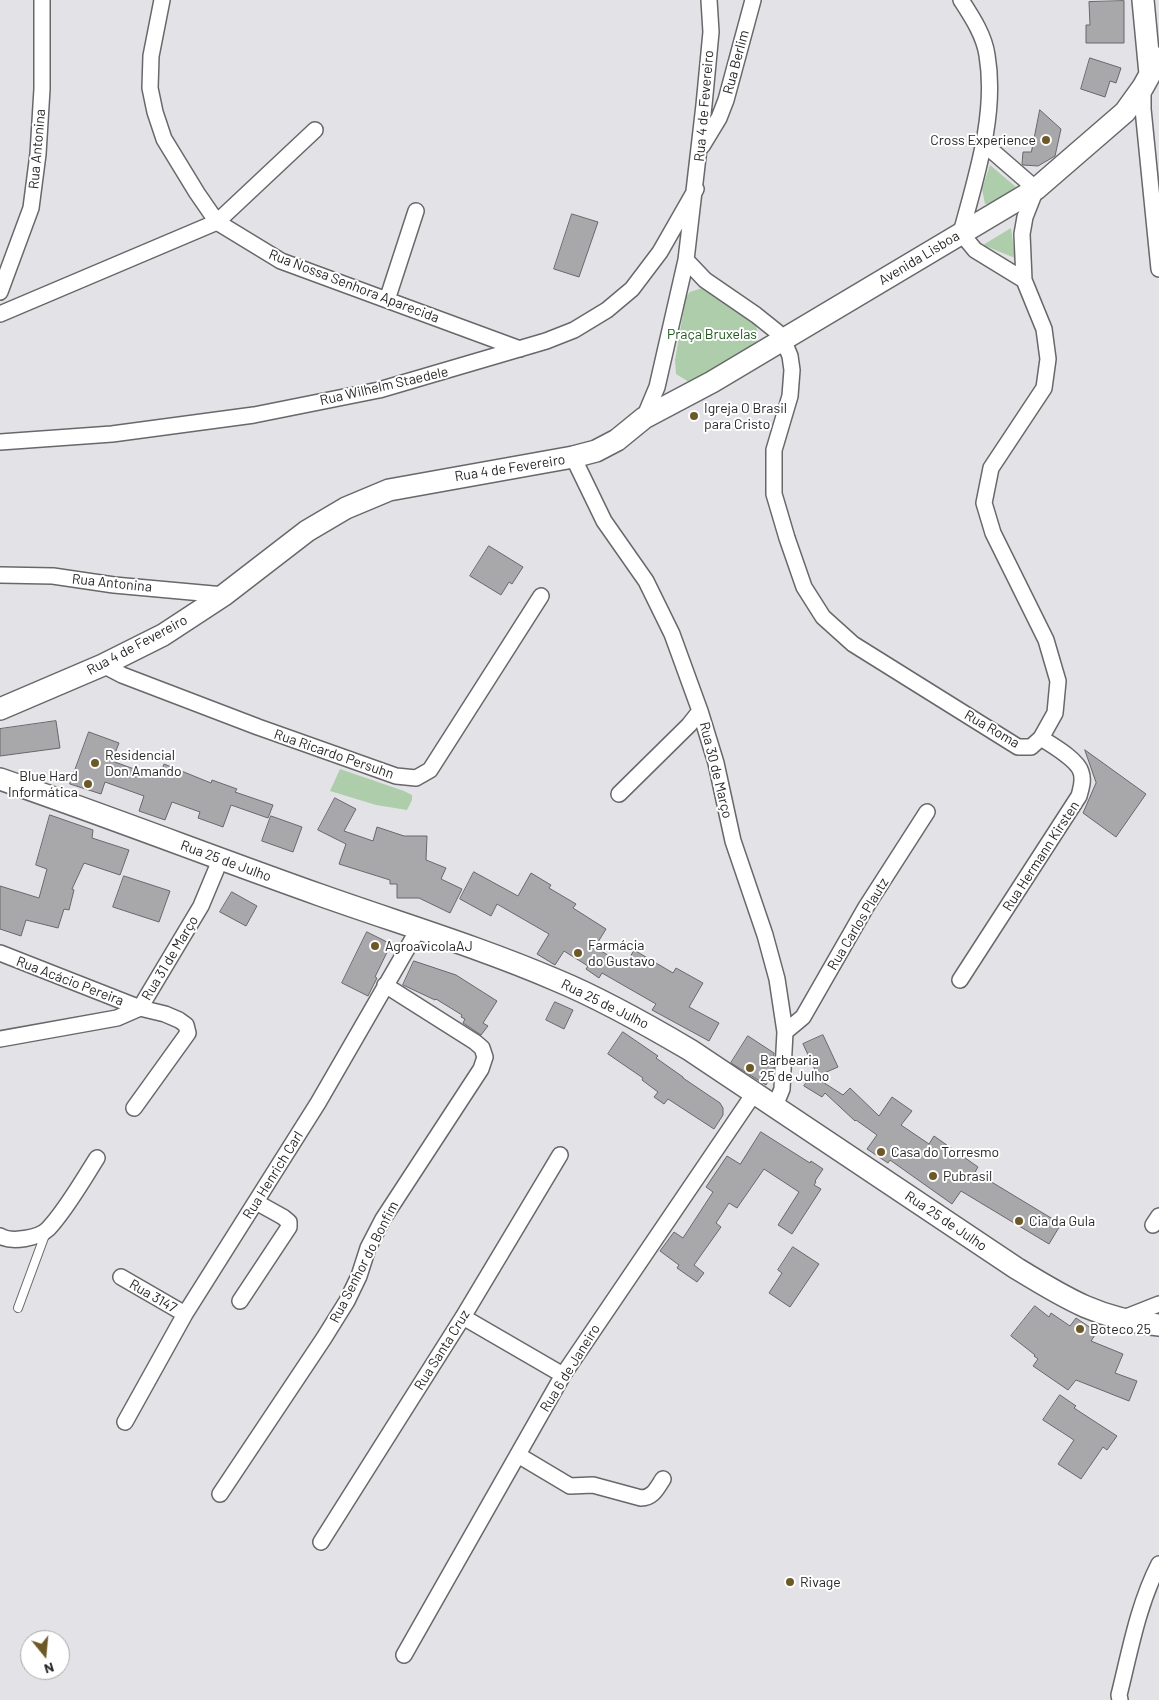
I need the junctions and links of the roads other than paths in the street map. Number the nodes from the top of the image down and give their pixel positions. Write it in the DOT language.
graph roads {
  1 [pos="42,0"];
  2 [pos="162,0"];
  3 [pos="709,0"];
  4 [pos="753,0"];
  5 [pos="961,0"];
  6 [pos="1143,0"];
  7 [pos="1150,0"];
  8 [pos="1159,8"];
  9 [pos="1151,73"];
  10 [pos="315,130"];
  11 [pos="984,143"];
  12 [pos="700,150"];
  13 [pos="696,189"];
  14 [pos="1036,189"];
  15 [pos="416,211"];
  16 [pos="217,222"];
  17 [pos="961,233"];
  18 [pos="686,260"];
  19 [pos="1159,269"];
  20 [pos="1024,280"];
  21 [pos="0,292"];
  22 [pos="387,300"];
  23 [pos="0,314"];
  24 [pos="783,339"];
  25 [pos="520,349"];
  26 [pos="644,418"];
  27 [pos="0,442"];
  28 [pos="572,457"];
  29 [pos="0,575"];
  30 [pos="224,595"];
  31 [pos="541,596"];
  32 [pos="103,665"];
  33 [pos="0,709"];
  34 [pos="700,712"];
  35 [pos="1041,738"];
  36 [pos="0,778"];
  37 [pos="619,794"];
  38 [pos="927,812"];
  39 [pos="221,858"];
  40 [pos="419,928"];
  41 [pos="0,953"];
  42 [pos="960,980"];
  43 [pos="385,986"];
  44 [pos="140,1008"];
  45 [pos="785,1032"];
  46 [pos="0,1039"];
  47 [pos="755,1092"];
  48 [pos="775,1106"];
  49 [pos="134,1108"];
  50 [pos="560,1155"];
  51 [pos="97,1158"];
  52 [pos="256,1202"];
  53 [pos="46,1230"];
  54 [pos="0,1236"];
  55 [pos="121,1277"];
  56 [pos="240,1302"];
  57 [pos="1159,1304"];
  58 [pos="18,1308"];
  59 [pos="185,1314"];
  60 [pos="463,1318"];
  61 [pos="1120,1320"];
  62 [pos="1159,1325"];
  63 [pos="563,1375"];
  64 [pos="125,1422"];
  65 [pos="518,1455"];
  66 [pos="663,1479"];
  67 [pos="220,1494"];
  68 [pos="321,1542"];
  69 [pos="1159,1564"];
  70 [pos="404,1655"];
  71 [pos="1118,1698"];
  1 -- 21 [label="street, Rua Antonina"];
  2 -- 16 [label="street"];
  3 -- 12 [label="street, Rua 4 de Fevereiro"];
  4 -- 12 [label="street, Rua Berlim"];
  5 -- 11 [label="street"];
  6 -- 9 [label="street"];
  7 -- 8 [label="street"];
  9 -- 14 [label="street, Avenida Lisboa"];
  9 -- 19 [label="street"];
  10 -- 16 [label="street"];
  11 -- 14 [label="street"];
  11 -- 17 [label="street"];
  12 -- 13 [label="street, Rua 4 de Fevereiro"];
  13 -- 18 [label="street, Rua 4 de Fevereiro"];
  13 -- 25 [label="street, Rua Wilhelm Staedele"];
  14 -- 17 [label="street, Avenida Lisboa"];
  14 -- 20 [label="street, Rua Roma"];
  15 -- 22 [label="street"];
  16 -- 22 [label="street, Rua Nossa Senhora Aparecida"];
  16 -- 23 [label="street"];
  17 -- 20 [label="street"];
  17 -- 24 [label="street, Avenida Lisboa"];
  18 -- 24 [label="street"];
  18 -- 26 [label="street, Rua 4 de Fevereiro"];
  20 -- 35 [label="street, Rua Roma"];
  22 -- 25 [label="street, Rua Nossa Senhora Aparecida"];
  24 -- 26 [label="street, Avenida Lisboa"];
  24 -- 35 [label="street, Rua Roma"];
  25 -- 27 [label="street, Rua Wilhelm Staedele"];
  26 -- 28 [label="street, Rua 4 de Fevereiro"];
  28 -- 30 [label="street, Rua 4 de Fevereiro"];
  28 -- 34 [label="street, Rua 30 de Março"];
  29 -- 30 [label="street, Rua Antonina"];
  30 -- 32 [label="street, Rua 4 de Fevereiro"];
  31 -- 32 [label="street, Rua Ricardo Persuhn"];
  32 -- 33 [label="street, Rua 4 de Fevereiro"];
  34 -- 37 [label="street"];
  34 -- 45 [label="street, Rua 30 de Março"];
  35 -- 42 [label="street, Rua Hermann Kirsten"];
  36 -- 39 [label="street, Rua 25 de Julho"];
  38 -- 45 [label="street, Rua Carlos Plautz"];
  39 -- 40 [label="street, Rua 25 de Julho"];
  39 -- 44 [label="street, Rua 31 de Março"];
  40 -- 43 [label="street, Rua Henrich Carl"];
  40 -- 47 [label="street, Rua 25 de Julho"];
  41 -- 44 [label="street, Rua Acácio Pereira"];
  43 -- 52 [label="street, Rua Henrich Carl"];
  43 -- 67 [label="street, Rua Senhor do Bonfim"];
  44 -- 46 [label="street, Rua 31 de Março"];
  44 -- 49 [label="street, Rua Acácio Pereira"];
  45 -- 48 [label="street, Rua 30 de Março"];
  47 -- 48 [label="street, Rua 25 de Julho"];
  47 -- 63 [label="street, Rua 6 de Janeiro"];
  48 -- 61 [label="street, Rua 25 de Julho"];
  50 -- 60 [label="street, Rua Santa Cruz"];
  51 -- 53 [label="street"];
  52 -- 56 [label="street"];
  52 -- 59 [label="street, Rua Henrich Carl"];
  53 -- 54 [label="street"];
  53 -- 58 [label="lane"];
  55 -- 59 [label="street, Rua 3147"];
  57 -- 61 [label="street"];
  59 -- 64 [label="street, Rua Henrich Carl"];
  60 -- 63 [label="street"];
  60 -- 68 [label="street, Rua Santa Cruz"];
  61 -- 62 [label="street, Rua 25 de Julho"];
  63 -- 65 [label="street, Rua 6 de Janeiro"];
  65 -- 66 [label="street"];
  65 -- 70 [label="street, Rua 6 de Janeiro"];
  69 -- 71 [label="street"];
}
